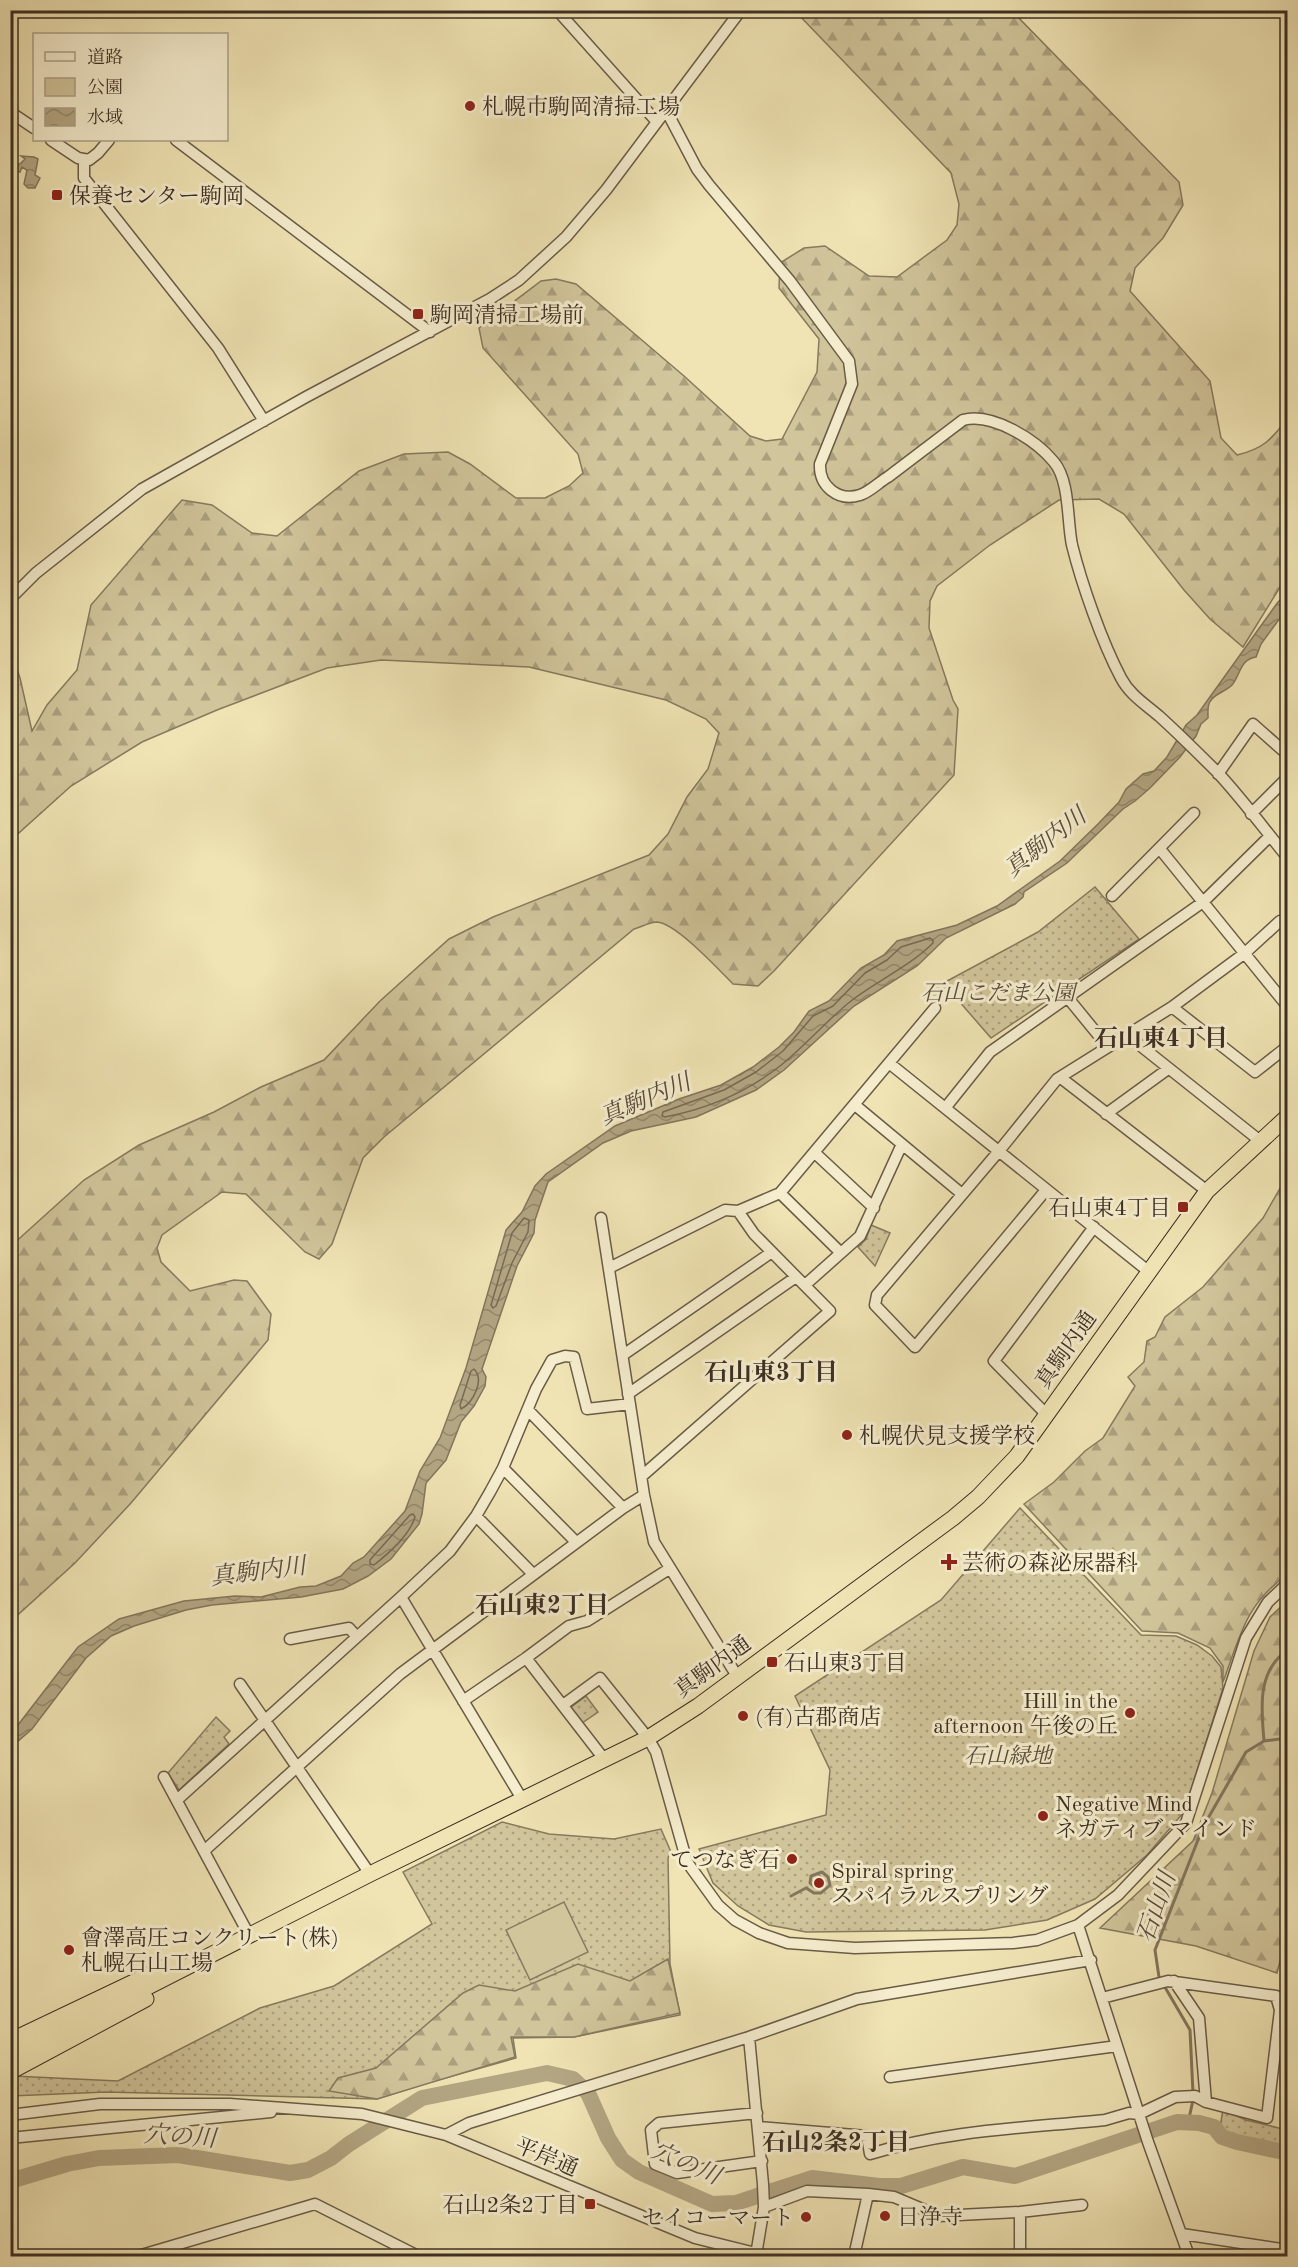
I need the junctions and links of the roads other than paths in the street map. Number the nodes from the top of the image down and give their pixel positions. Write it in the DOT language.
graph roads {
  1 [pos="557,10"];
  2 [pos="741,10"];
  3 [pos="666,110"];
  4 [pos="10,112"];
  5 [pos="657,122"];
  6 [pos="33,127"];
  7 [pos="52,141"];
  8 [pos="108,141"];
  9 [pos="177,141"];
  10 [pos="84,160"];
  11 [pos="430,332"];
  12 [pos="264,420"];
  13 [pos="10,599"];
  14 [pos="1287,755"];
  15 [pos="1215,771"];
  16 [pos="1287,777"];
  17 [pos="1194,813"];
  18 [pos="1251,813"];
  19 [pos="1270,836"];
  20 [pos="1160,849"];
  21 [pos="1287,858"];
  22 [pos="1112,896"];
  23 [pos="1203,902"];
  24 [pos="1280,921"];
  25 [pos="1245,953"];
  26 [pos="1068,998"];
  27 [pos="1172,1007"];
  28 [pos="1287,1007"];
  29 [pos="935,1008"];
  30 [pos="1127,1035"];
  31 [pos="1287,1046"];
  32 [pos="1108,1047"];
  33 [pos="890,1063"];
  34 [pos="1168,1069"];
  35 [pos="1061,1078"];
  36 [pos="855,1105"];
  37 [pos="946,1107"];
  38 [pos="1106,1114"];
  39 [pos="1287,1116"];
  40 [pos="1259,1140"];
  41 [pos="902,1144"];
  42 [pos="999,1151"];
  43 [pos="815,1152"];
  44 [pos="1046,1190"];
  45 [pos="1207,1191"];
  46 [pos="780,1193"];
  47 [pos="963,1194"];
  48 [pos="873,1208"];
  49 [pos="738,1211"];
  50 [pos="601,1218"];
  51 [pos="1094,1227"];
  52 [pos="772,1252"];
  53 [pos="842,1253"];
  54 [pos="609,1268"];
  55 [pos="1148,1270"];
  56 [pos="796,1277"];
  57 [pos="805,1285"];
  58 [pos="623,1355"];
  59 [pos="629,1399"];
  60 [pos="528,1410"];
  61 [pos="1046,1414"];
  62 [pos="503,1468"];
  63 [pos="642,1476"];
  64 [pos="644,1495"];
  65 [pos="623,1508"];
  66 [pos="476,1516"];
  67 [pos="576,1542"];
  68 [pos="669,1569"];
  69 [pos="533,1574"];
  70 [pos="1287,1583"];
  71 [pos="401,1598"];
  72 [pos="357,1637"];
  73 [pos="290,1639"];
  74 [pos="432,1651"];
  75 [pos="526,1658"];
  76 [pos="737,1676"];
  77 [pos="240,1684"];
  78 [pos="463,1701"];
  79 [pos="563,1705"];
  80 [pos="265,1720"];
  81 [pos="648,1737"];
  82 [pos="604,1759"];
  83 [pos="296,1767"];
  84 [pos="164,1777"];
  85 [pos="522,1799"];
  86 [pos="177,1800"];
  87 [pos="204,1851"];
  88 [pos="370,1874"];
  89 [pos="1078,1925"];
  90 [pos="249,1935"];
  91 [pos="227,1948"];
  92 [pos="1090,1960"];
  93 [pos="1166,1982"];
  94 [pos="1102,1998"];
  95 [pos="749,2037"];
  96 [pos="10,2041"];
  97 [pos="1118,2046"];
  98 [pos="10,2057"];
  99 [pos="10,2072"];
  100 [pos="890,2077"];
  101 [pos="1206,2102"];
  102 [pos="307,2109"];
  103 [pos="757,2113"];
  104 [pos="10,2115"];
  105 [pos="1140,2117"];
  106 [pos="758,2127"];
  107 [pos="446,2135"];
  108 [pos="10,2138"];
  109 [pos="762,2161"];
  110 [pos="868,2194"];
  111 [pos="764,2204"];
  112 [pos="1082,2205"];
  113 [pos="1020,2212"];
  114 [pos="1182,2234"];
  115 [pos="1287,2250"];
  116 [pos="761,2255"];
  117 [pos="138,2256"];
  118 [pos="418,2256"];
  119 [pos="854,2256"];
  120 [pos="1020,2256"];
  121 [pos="1189,2256"];
  1 -- 5 [label="street"];
  2 -- 3 [label="street"];
  3 -- 5 [label="street"];
  3 -- 15 [label="street"];
  4 -- 6 [label="street"];
  5 -- 11 [label="street"];
  7 -- 10 [label="street"];
  8 -- 10 [label="street"];
  9 -- 11 [label="street"];
  10 -- 12 [label="street"];
  11 -- 12 [label="street"];
  12 -- 13 [label="street"];
  14 -- 15 [label="street"];
  15 -- 18 [label="street"];
  16 -- 18 [label="street"];
  17 -- 20 [label="street"];
  18 -- 19 [label="street"];
  19 -- 21 [label="street"];
  19 -- 23 [label="street"];
  20 -- 22 [label="street"];
  20 -- 23 [label="street"];
  23 -- 25 [label="street"];
  23 -- 26 [label="street"];
  24 -- 25 [label="street"];
  25 -- 27 [label="street"];
  25 -- 28 [label="street"];
  26 -- 32 [label="street"];
  26 -- 37 [label="street"];
  27 -- 30 [label="street"];
  27 -- 31 [label="street"];
  29 -- 33 [label="street"];
  30 -- 32 [label="street"];
  30 -- 34 [label="street"];
  32 -- 35 [label="street"];
  33 -- 36 [label="street"];
  33 -- 37 [label="street"];
  34 -- 38 [label="street"];
  34 -- 40 [label="street"];
  35 -- 38 [label="street"];
  35 -- 42 [label="street"];
  36 -- 41 [label="street"];
  36 -- 43 [label="street"];
  37 -- 42 [label="street"];
  38 -- 45 [label="street"];
  39 -- 40 [label="highway, 真駒内通"];
  40 -- 45 [label="highway, 真駒内通"];
  41 -- 47 [label="street"];
  41 -- 48 [label="street"];
  42 -- 44 [label="street"];
  42 -- 47 [label="street"];
  43 -- 46 [label="street"];
  43 -- 48 [label="street"];
  44 -- 47 [label="street"];
  44 -- 51 [label="street"];
  45 -- 55 [label="highway, 真駒内通"];
  46 -- 49 [label="street"];
  46 -- 53 [label="street"];
  48 -- 53 [label="street"];
  49 -- 52 [label="street"];
  49 -- 54 [label="street"];
  50 -- 54 [label="street"];
  51 -- 55 [label="street"];
  51 -- 61 [label="street"];
  52 -- 56 [label="street"];
  52 -- 58 [label="street"];
  53 -- 57 [label="street"];
  54 -- 58 [label="street"];
  55 -- 61 [label="highway, 真駒内通"];
  56 -- 57 [label="street"];
  56 -- 59 [label="street"];
  57 -- 63 [label="street"];
  58 -- 59 [label="street"];
  59 -- 60 [label="street"];
  59 -- 63 [label="street"];
  60 -- 62 [label="street"];
  60 -- 65 [label="street"];
  61 -- 76 [label="highway, 真駒内通"];
  62 -- 66 [label="street"];
  62 -- 67 [label="street"];
  63 -- 64 [label="street"];
  64 -- 65 [label="street"];
  64 -- 68 [label="street"];
  65 -- 67 [label="street"];
  66 -- 69 [label="street"];
  66 -- 71 [label="street"];
  67 -- 69 [label="street"];
  68 -- 75 [label="street"];
  68 -- 76 [label="street"];
  69 -- 74 [label="street"];
  70 -- 89 [label="street"];
  71 -- 72 [label="street"];
  71 -- 74 [label="street"];
  72 -- 73 [label="street"];
  72 -- 80 [label="street"];
  74 -- 78 [label="street"];
  74 -- 83 [label="street"];
  75 -- 78 [label="street"];
  75 -- 79 [label="street"];
  76 -- 81 [label="highway, 真駒内通"];
  77 -- 80 [label="street"];
  78 -- 85 [label="street"];
  79 -- 81 [label="street"];
  79 -- 82 [label="street"];
  80 -- 83 [label="street"];
  80 -- 86 [label="street"];
  81 -- 82 [label="highway, 真駒内通"];
  81 -- 89 [label="street"];
  82 -- 85 [label="highway, 真駒内通"];
  83 -- 87 [label="street"];
  83 -- 88 [label="street"];
  84 -- 86 [label="street"];
  85 -- 88 [label="highway, 真駒内通"];
  86 -- 87 [label="street"];
  87 -- 90 [label="street"];
  88 -- 90 [label="highway, 真駒内通"];
  89 -- 92 [label="street"];
  90 -- 91 [label="highway, 真駒内通"];
  91 -- 96 [label="highway"];
  91 -- 98 [label="highway, 真駒内通"];
  91 -- 99 [label="highway"];
  92 -- 94 [label="street"];
  92 -- 95 [label="street"];
  93 -- 94 [label="street"];
  93 -- 101 [label="street"];
  93 -- 101 [label="street"];
  94 -- 97 [label="street"];
  95 -- 103 [label="street"];
  95 -- 107 [label="street"];
  97 -- 100 [label="street"];
  97 -- 105 [label="street"];
  101 -- 105 [label="street"];
  102 -- 104 [label="street, 平岸通"];
  102 -- 107 [label="street, 平岸通"];
  102 -- 108 [label="street, 平岸通"];
  103 -- 106 [label="street"];
  103 -- 109 [label="street"];
  105 -- 106 [label="street"];
  105 -- 114 [label="street"];
  106 -- 109 [label="street"];
  107 -- 116 [label="street, 平岸通"];
  109 -- 111 [label="street"];
  110 -- 111 [label="street"];
  110 -- 113 [label="street"];
  110 -- 119 [label="street"];
  111 -- 116 [label="street"];
  112 -- 113 [label="street"];
  113 -- 120 [label="street"];
  114 -- 115 [label="street"];
  114 -- 121 [label="street"];
  117 -- 118 [label="street"];
}
